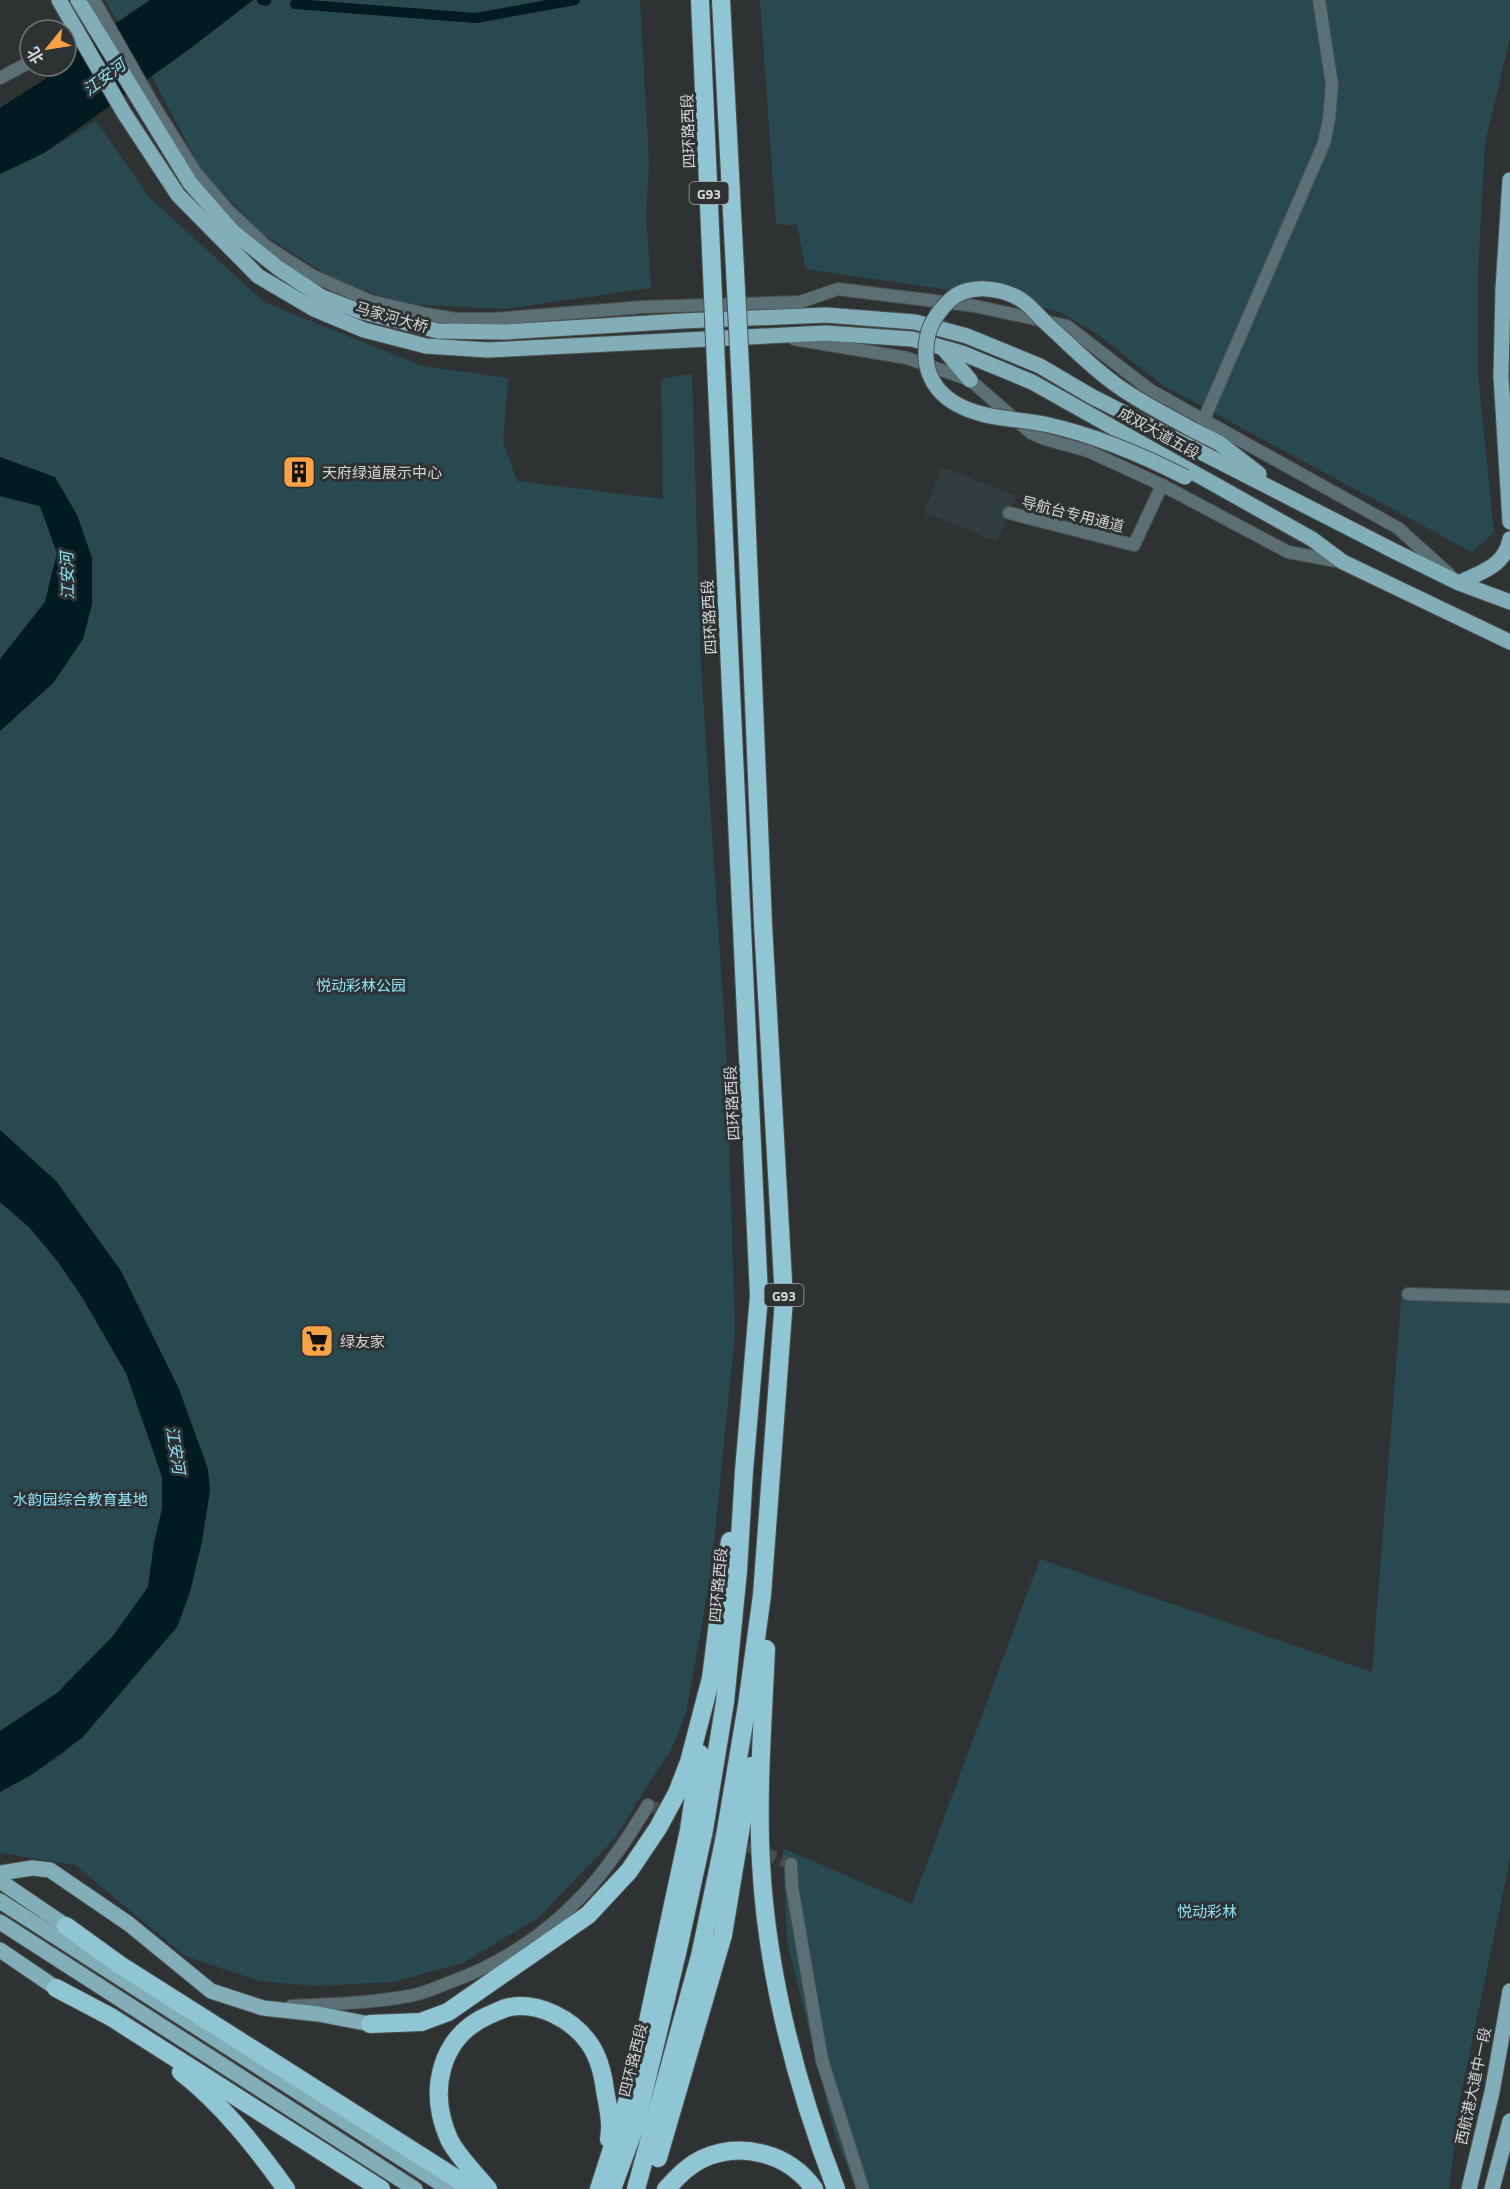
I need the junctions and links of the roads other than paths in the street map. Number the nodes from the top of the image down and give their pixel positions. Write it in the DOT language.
graph roads {
  1 [pos="59,0"];
  2 [pos="78,0"];
  3 [pos="94,0"];
  4 [pos="700,0"];
  5 [pos="721,0"];
  6 [pos="1320,0"];
  7 [pos="67,18"];
  8 [pos="99,20"];
  9 [pos="78,39"];
  10 [pos="18,68"];
  11 [pos="0,78"];
  12 [pos="143,96"];
  13 [pos="1510,180"];
  14 [pos="775,336"];
  15 [pos="943,348"];
  16 [pos="970,381"];
  17 [pos="1199,425"];
  18 [pos="1162,485"];
  19 [pos="1285,495"];
  20 [pos="1009,513"];
  21 [pos="1510,522"];
  22 [pos="1312,539"];
  23 [pos="1510,539"];
  24 [pos="1343,562"];
  25 [pos="1459,583"];
  26 [pos="1510,602"];
  27 [pos="1508,645"];
  28 [pos="1408,1294"];
  29 [pos="1510,1297"];
  30 [pos="744,1471"];
  31 [pos="762,1595"];
  32 [pos="765,1666"];
  33 [pos="711,1678"];
  34 [pos="648,1805"];
  35 [pos="791,1864"];
  36 [pos="0,1873"];
  37 [pos="0,1881"];
  38 [pos="0,1901"];
  39 [pos="0,1922"];
  40 [pos="66,1926"];
  41 [pos="0,1950"];
  42 [pos="56,1988"];
  43 [pos="1510,1991"];
  44 [pos="263,2008"];
  45 [pos="111,2017"];
  46 [pos="370,2024"];
  47 [pos="1510,2121"];
  48 [pos="604,2186"];
  49 [pos="286,2189"];
  50 [pos="381,2189"];
  51 [pos="415,2189"];
  52 [pos="449,2189"];
  53 [pos="472,2189"];
  54 [pos="488,2189"];
  55 [pos="636,2189"];
  56 [pos="649,2189"];
  57 [pos="666,2189"];
  58 [pos="814,2189"];
  59 [pos="836,2189"];
  60 [pos="863,2189"];
  61 [pos="1469,2189"];
  62 [pos="1492,2189"];
  1 -- 7 [label="main road, 马家河大桥"];
  2 -- 8 [label="main road, 成双大道五段"];
  3 -- 8 [label="street"];
  4 -- 30 [label="highway, 四环路西段 / G93, bridge"];
  5 -- 31 [label="highway, G93, bridge"];
  6 -- 17 [label="street"];
  8 -- 12 [label="main road, 成双大道五段"];
  9 -- 14 [label="main road, 马家河大桥"];
  10 -- 11 [label="street"];
  12 -- 17 [label="street"];
  12 -- 19 [label="main road, 成双大道五段"];
  13 -- 21 [label="main road"];
  14 -- 15 [label="main road, 成双大道五段"];
  14 -- 16 [label="street"];
  15 -- 16 [label="main road"];
  15 -- 22 [label="main road, 成双大道五段"];
  16 -- 18 [label="street"];
  17 -- 19 [label="main road"];
  17 -- 22 [label="main road, bridge"];
  17 -- 25 [label="street"];
  18 -- 20 [label="street, 导航台专用通道"];
  18 -- 24 [label="street"];
  19 -- 25 [label="main road, 成双大道五段"];
  22 -- 24 [label="main road, 成双大道五段"];
  23 -- 25 [label="main road"];
  24 -- 27 [label="main road, 成双大道五段"];
  25 -- 26 [label="main road, 成双大道五段"];
  28 -- 29 [label="street"];
  30 -- 33 [label="highway"];
  30 -- 48 [label="highway, 四环路西段 / G93"];
  31 -- 32 [label="highway"];
  31 -- 55 [label="highway, G93"];
  32 -- 56 [label="highway"];
  32 -- 59 [label="highway"];
  33 -- 46 [label="highway"];
  33 -- 48 [label="highway"];
  34 -- 44 [label="street"];
  35 -- 60 [label="street"];
  36 -- 44 [label="main road"];
  37 -- 40 [label="main road"];
  38 -- 52 [label="main road"];
  39 -- 51 [label="main road"];
  40 -- 53 [label="highway"];
  41 -- 42 [label="main road"];
  42 -- 45 [label="highway"];
  43 -- 61 [label="main road, 西航港大道中一段"];
  44 -- 46 [label="main road"];
  45 -- 49 [label="highway"];
  45 -- 50 [label="highway"];
  47 -- 62 [label="main road"];
  48 -- 54 [label="highway"];
  57 -- 58 [label="highway"];
}
